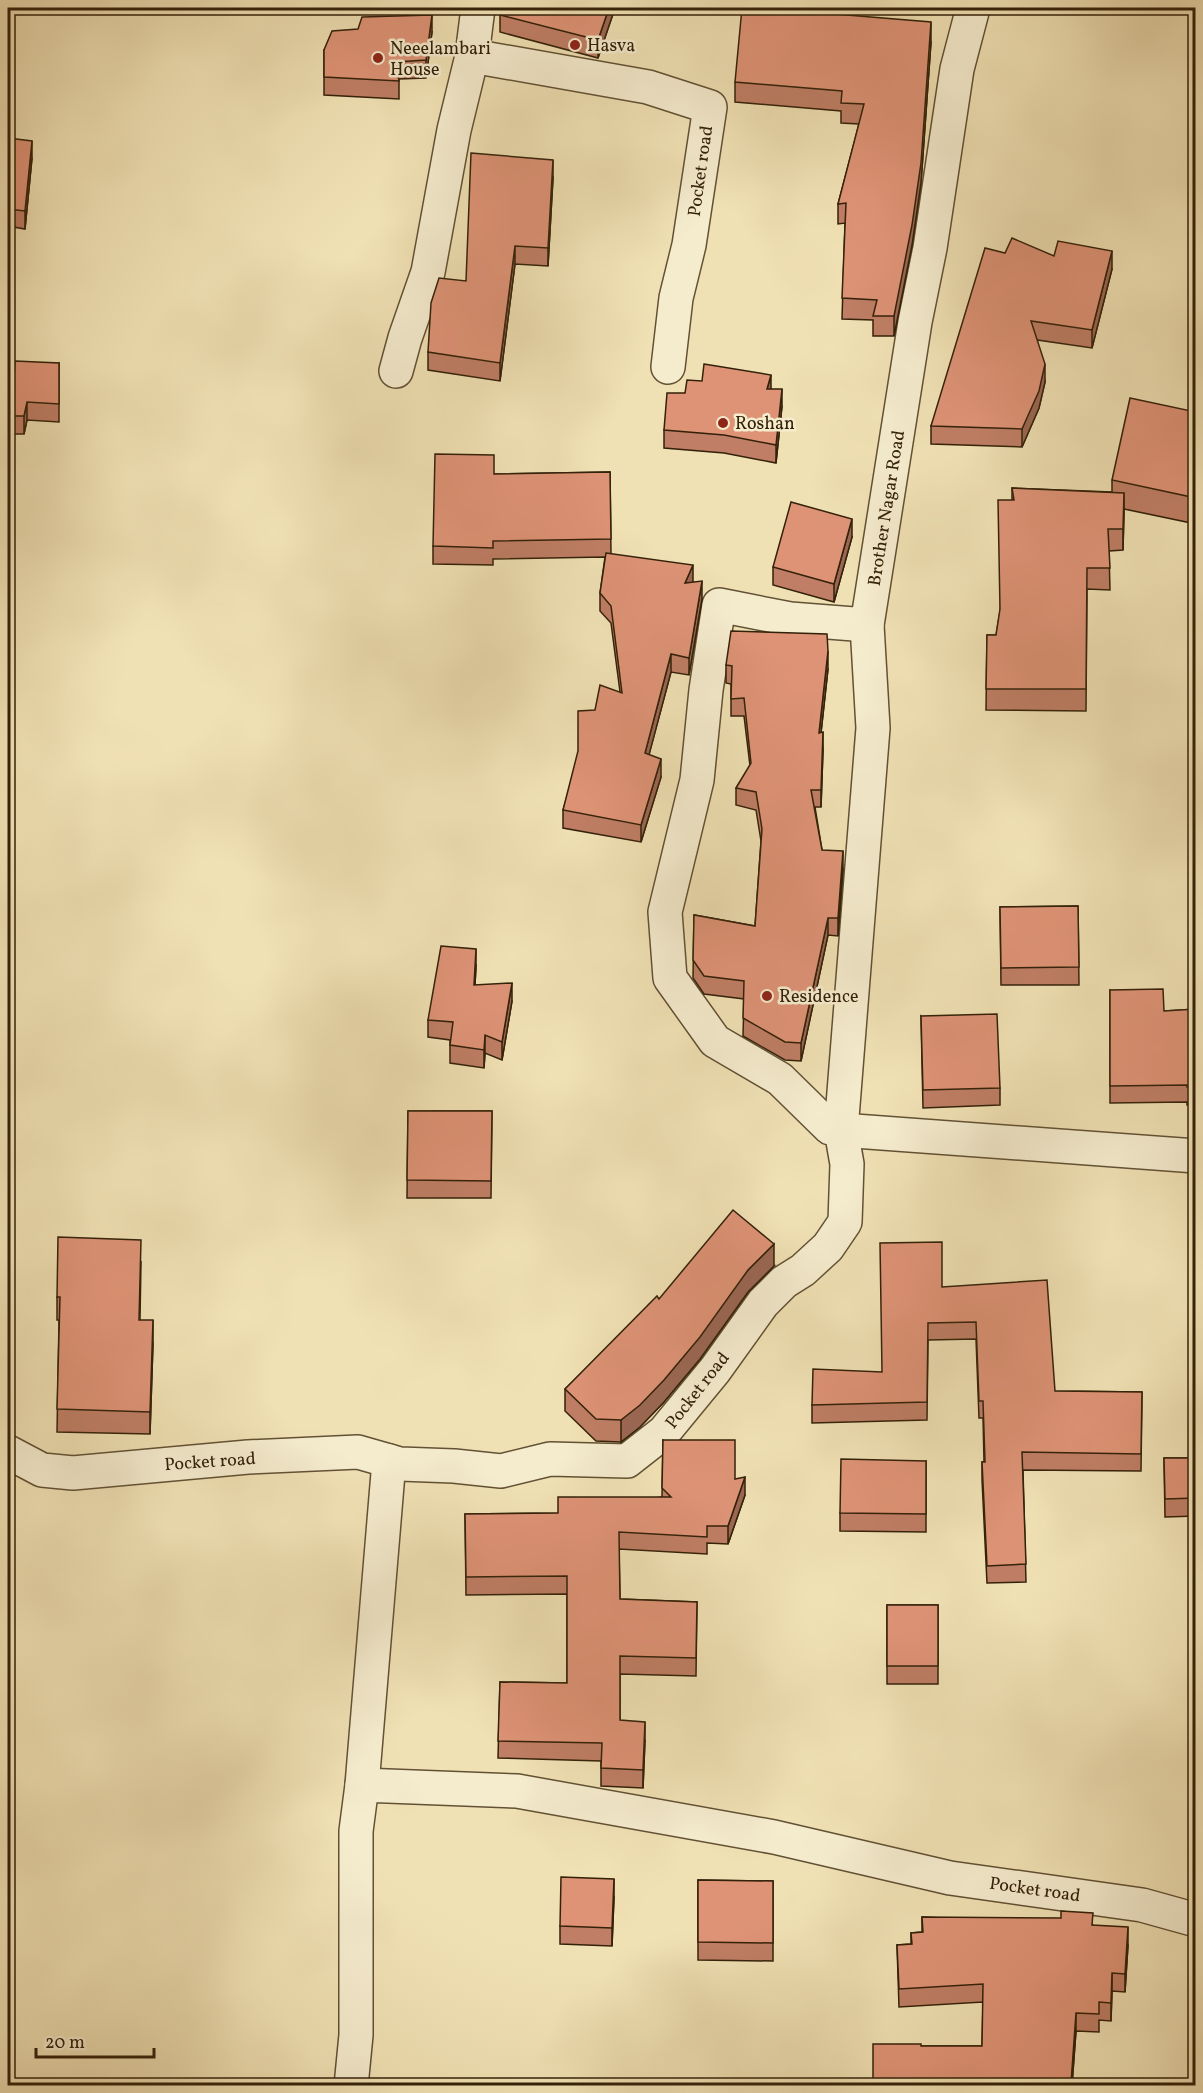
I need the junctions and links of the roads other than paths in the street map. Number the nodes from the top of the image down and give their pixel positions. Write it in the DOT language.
graph roads {
  1 [pos="478,8"];
  2 [pos="973,8"];
  3 [pos="472,56"];
  4 [pos="668,367"];
  5 [pos="396,371"];
  6 [pos="867,625"];
  7 [pos="841,1130"];
  8 [pos="1196,1156"];
  9 [pos="8,1452"];
  10 [pos="389,1461"];
  11 [pos="362,1785"];
  12 [pos="1196,1920"];
  13 [pos="351,2085"];
  1 -- 3 [label="street"];
  2 -- 6 [label="street, Brother Nagar Road"];
  3 -- 4 [label="street, Pocket road"];
  3 -- 5 [label="street"];
  6 -- 7 [label="street, Brother Nagar Road"];
  6 -- 7 [label="street"];
  7 -- 8 [label="street"];
  7 -- 10 [label="street, Pocket road"];
  9 -- 10 [label="street, Pocket road"];
  10 -- 11 [label="street"];
  11 -- 12 [label="street, Pocket road"];
  11 -- 13 [label="street"];
}
